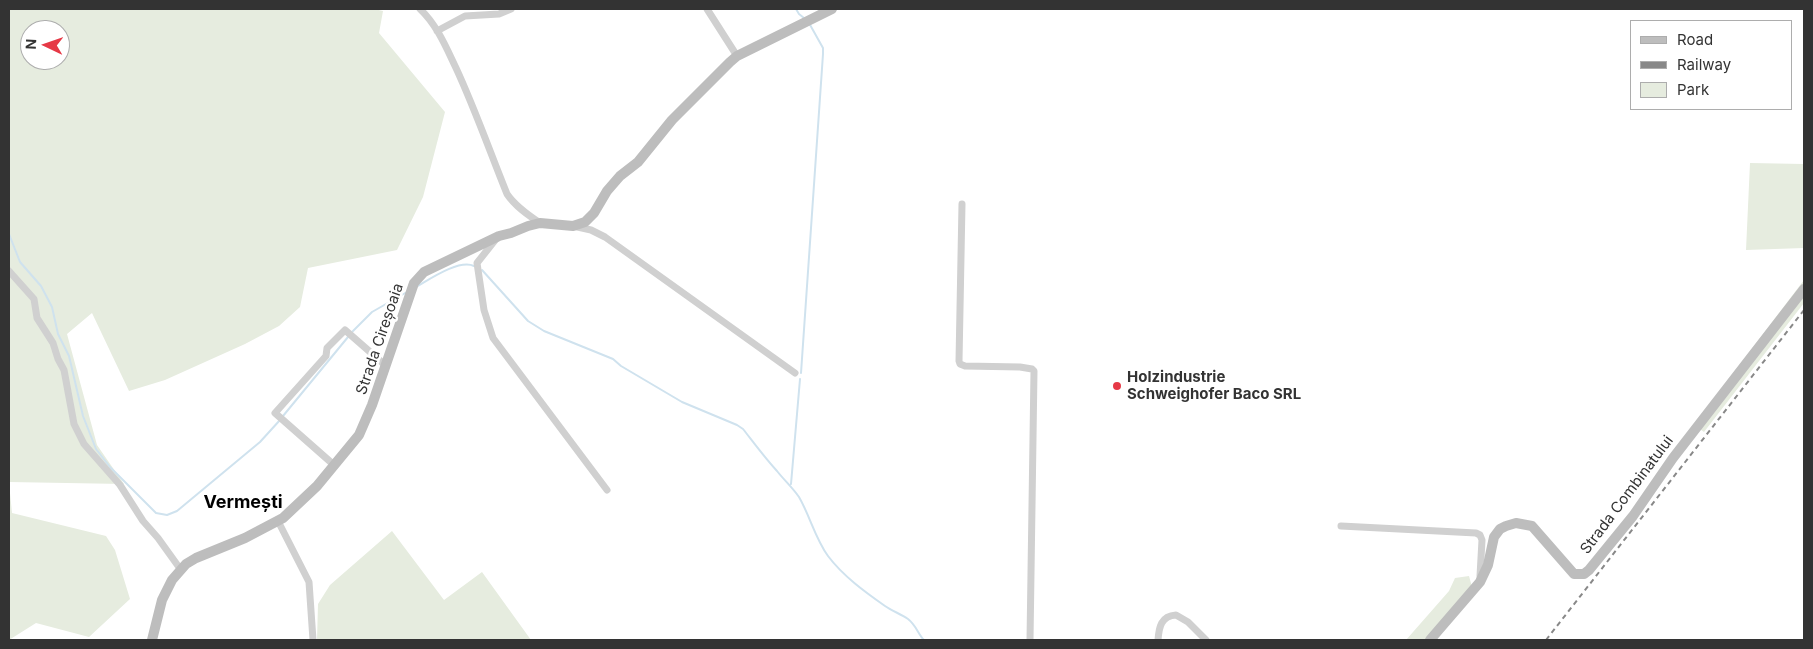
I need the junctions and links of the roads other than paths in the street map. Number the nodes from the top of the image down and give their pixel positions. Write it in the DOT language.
graph roads {
  1 [pos="420,9"];
  2 [pos="511,9"];
  3 [pos="708,9"];
  4 [pos="832,9"];
  5 [pos="437,31"];
  6 [pos="737,56"];
  7 [pos="962,204"];
  8 [pos="540,223"];
  9 [pos="573,226"];
  10 [pos="499,236"];
  11 [pos="9,271"];
  12 [pos="1804,289"];
  13 [pos="385,364"];
  14 [pos="796,373"];
  15 [pos="334,465"];
  16 [pos="607,490"];
  17 [pos="278,521"];
  18 [pos="1341,526"];
  19 [pos="181,570"];
  20 [pos="1480,582"];
  21 [pos="152,640"];
  22 [pos="313,640"];
  23 [pos="1030,640"];
  24 [pos="1158,640"];
  25 [pos="1206,640"];
  26 [pos="1430,640"];
  1 -- 5 [label="street"];
  2 -- 5 [label="street"];
  3 -- 6 [label="street"];
  4 -- 6 [label="street"];
  5 -- 8 [label="street"];
  6 -- 9 [label="street"];
  7 -- 23 [label="street"];
  8 -- 9 [label="street, Strada Cireșoaia"];
  8 -- 10 [label="street, Strada Cireșoaia"];
  9 -- 14 [label="street"];
  10 -- 13 [label="street, Strada Cireșoaia"];
  10 -- 16 [label="street"];
  11 -- 19 [label="street"];
  12 -- 20 [label="street, Strada Combinatului"];
  13 -- 15 [label="street, Strada Cireșoaia"];
  13 -- 15 [label="street"];
  15 -- 17 [label="street, Strada Cireșoaia"];
  17 -- 19 [label="street, Strada Cireșoaia"];
  17 -- 22 [label="street"];
  18 -- 20 [label="street"];
  19 -- 21 [label="street, Strada Cireșoaia"];
  20 -- 26 [label="street, Strada Combinatului"];
  24 -- 25 [label="street"];
}
